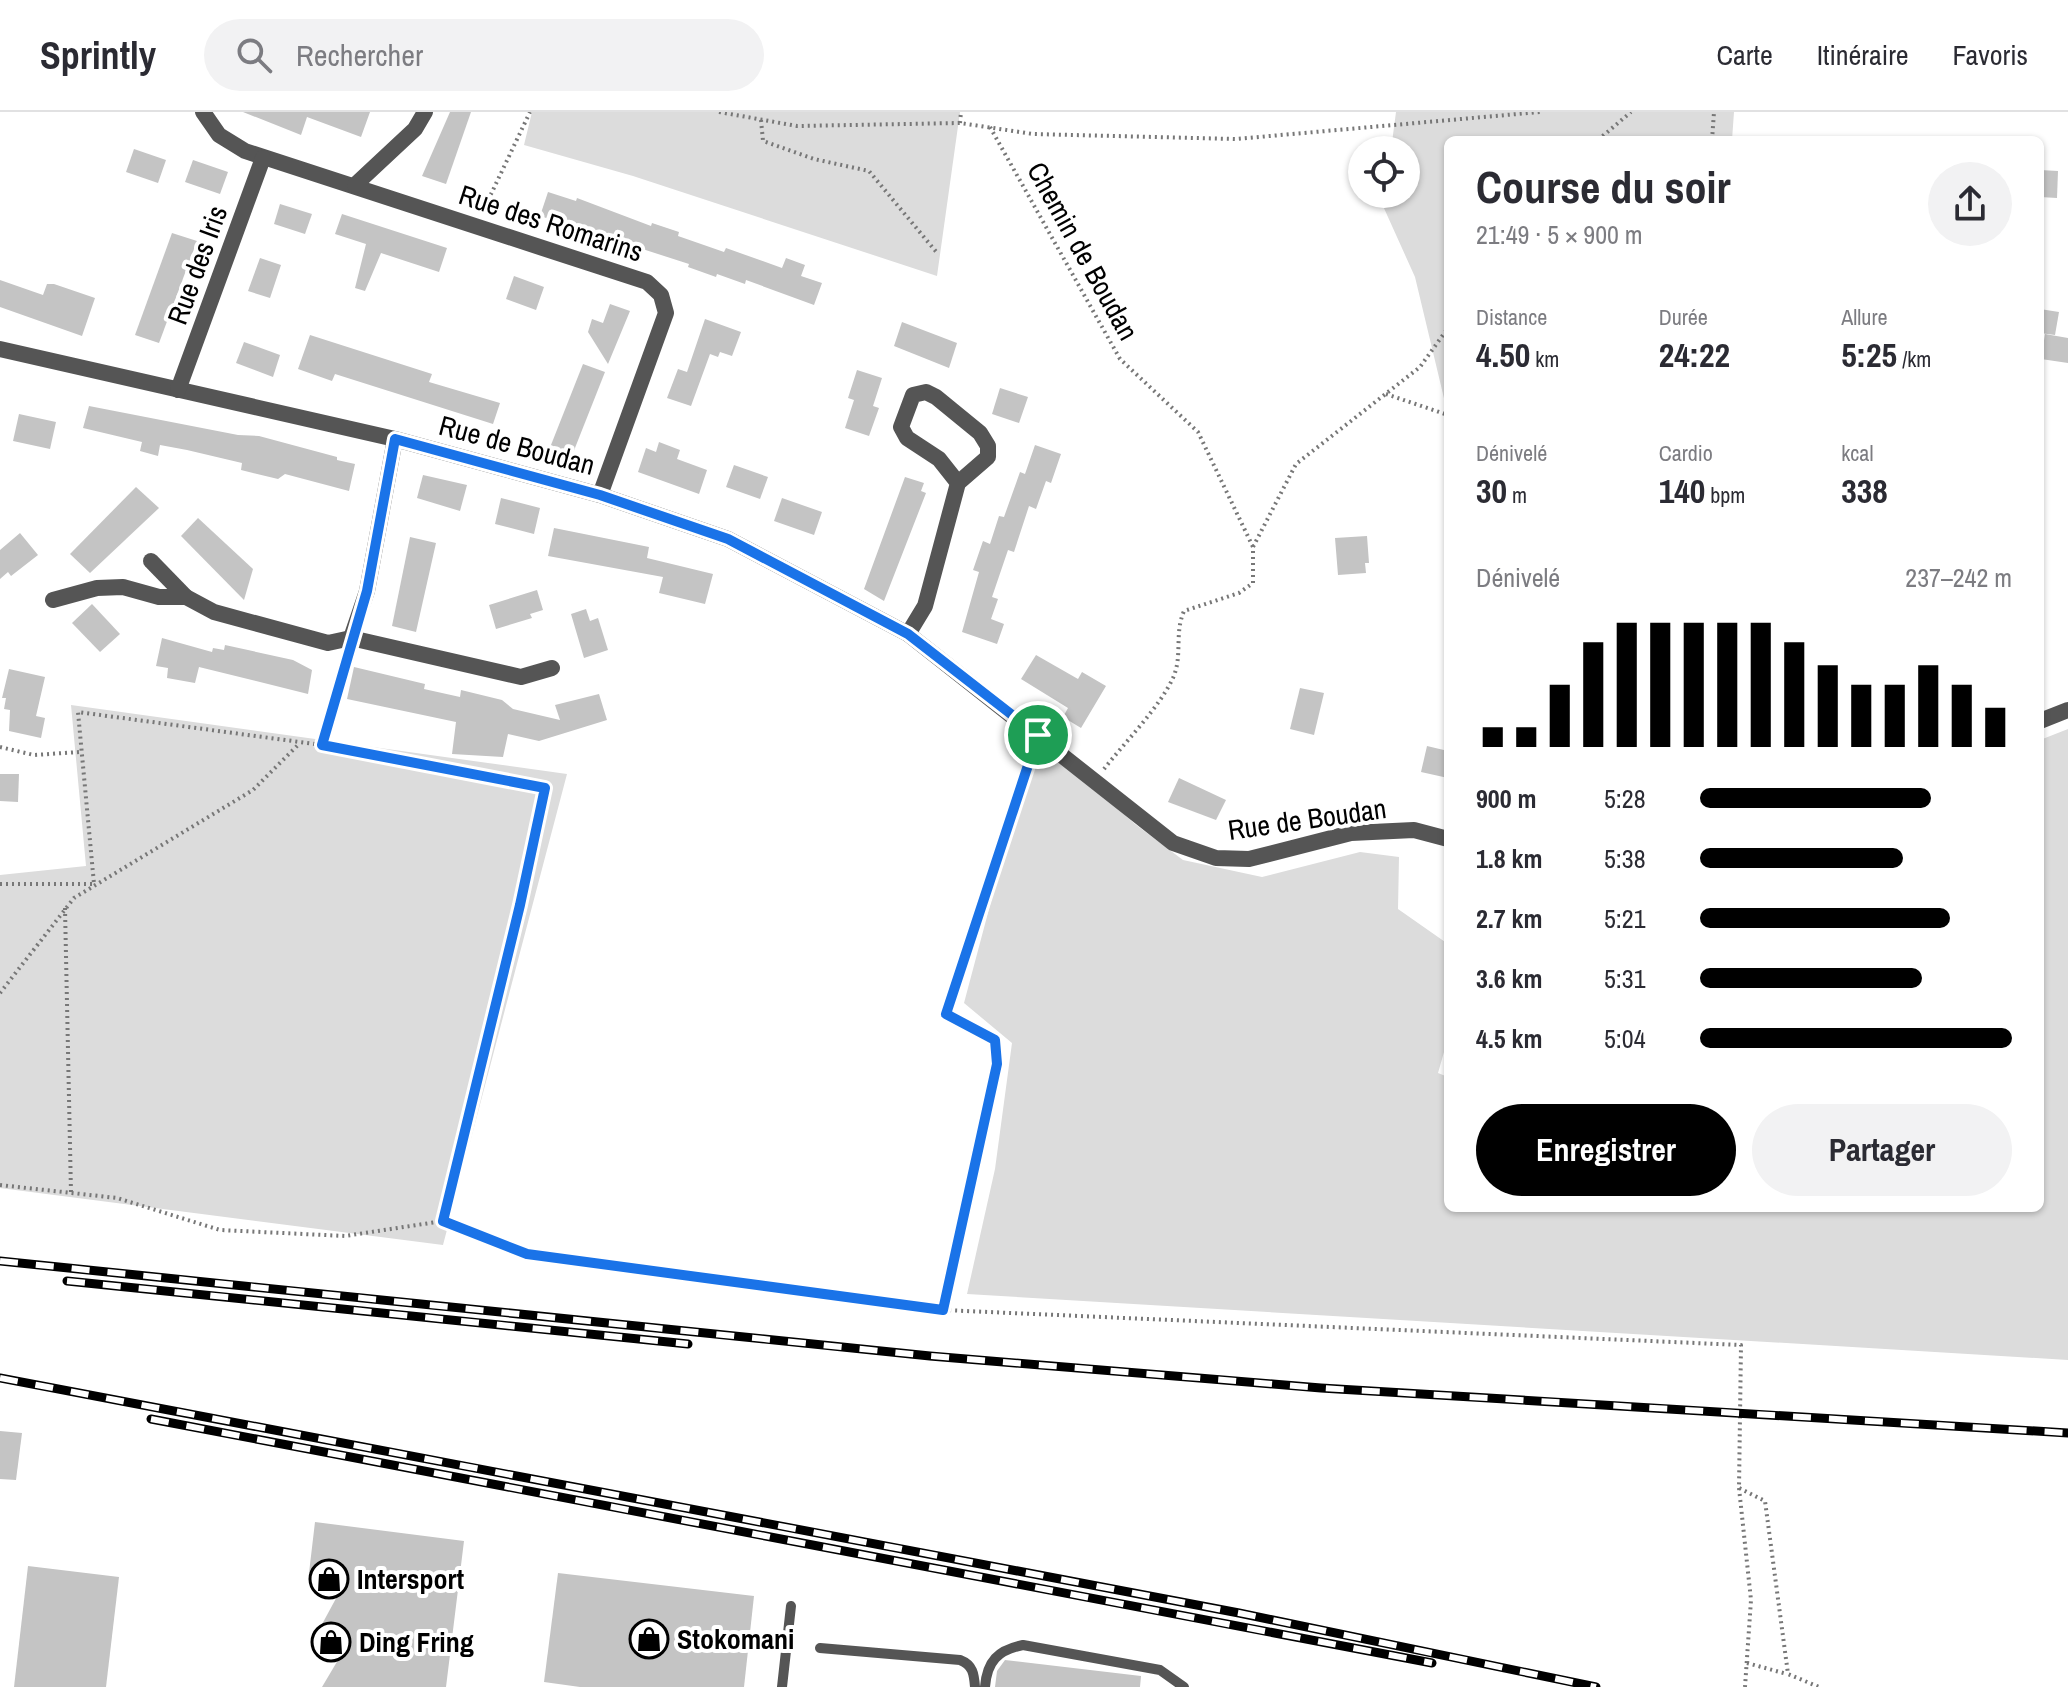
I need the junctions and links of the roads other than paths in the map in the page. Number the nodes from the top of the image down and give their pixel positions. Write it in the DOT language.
graph roads {
  1 [pos="203,112"];
  2 [pos="425,112"];
  3 [pos="263,158"];
  4 [pos="355,185"];
  5 [pos="0,349"];
  6 [pos="178,390"];
  7 [pos="395,439"];
  8 [pos="958,483"];
  9 [pos="600,495"];
  10 [pos="151,561"];
  11 [pos="186,597"];
  12 [pos="53,600"];
  13 [pos="908,634"];
  14 [pos="351,638"];
  15 [pos="552,668"];
  16 [pos="2068,710"];
  17 [pos="2044,719"];
  18 [pos="1444,838"];
  19 [pos="791,1606"];
  20 [pos="820,1648"];
  21 [pos="782,1687"];
  22 [pos="975,1687"];
  23 [pos="985,1687"];
  24 [pos="1184,1687"];
  1 -- 3 [label="street, Rue des Romarins"];
  2 -- 4 [label="street"];
  3 -- 4 [label="street, Rue des Romarins"];
  3 -- 6 [label="street, Rue des Iris"];
  4 -- 9 [label="street, Rue des Romarins"];
  5 -- 6 [label="street, Rue de Boudan"];
  6 -- 7 [label="street, Rue de Boudan"];
  7 -- 9 [label="street, Rue de Boudan"];
  7 -- 14 [label="street"];
  8 -- 8 [label="street"];
  8 -- 13 [label="street"];
  9 -- 13 [label="street, Rue de Boudan"];
  10 -- 11 [label="street"];
  11 -- 12 [label="street"];
  11 -- 14 [label="street"];
  13 -- 18 [label="street, Rue de Boudan"];
  14 -- 15 [label="street"];
  16 -- 17 [label="street"];
  19 -- 21 [label="lane"];
  20 -- 22 [label="lane"];
  23 -- 24 [label="lane"];
}
